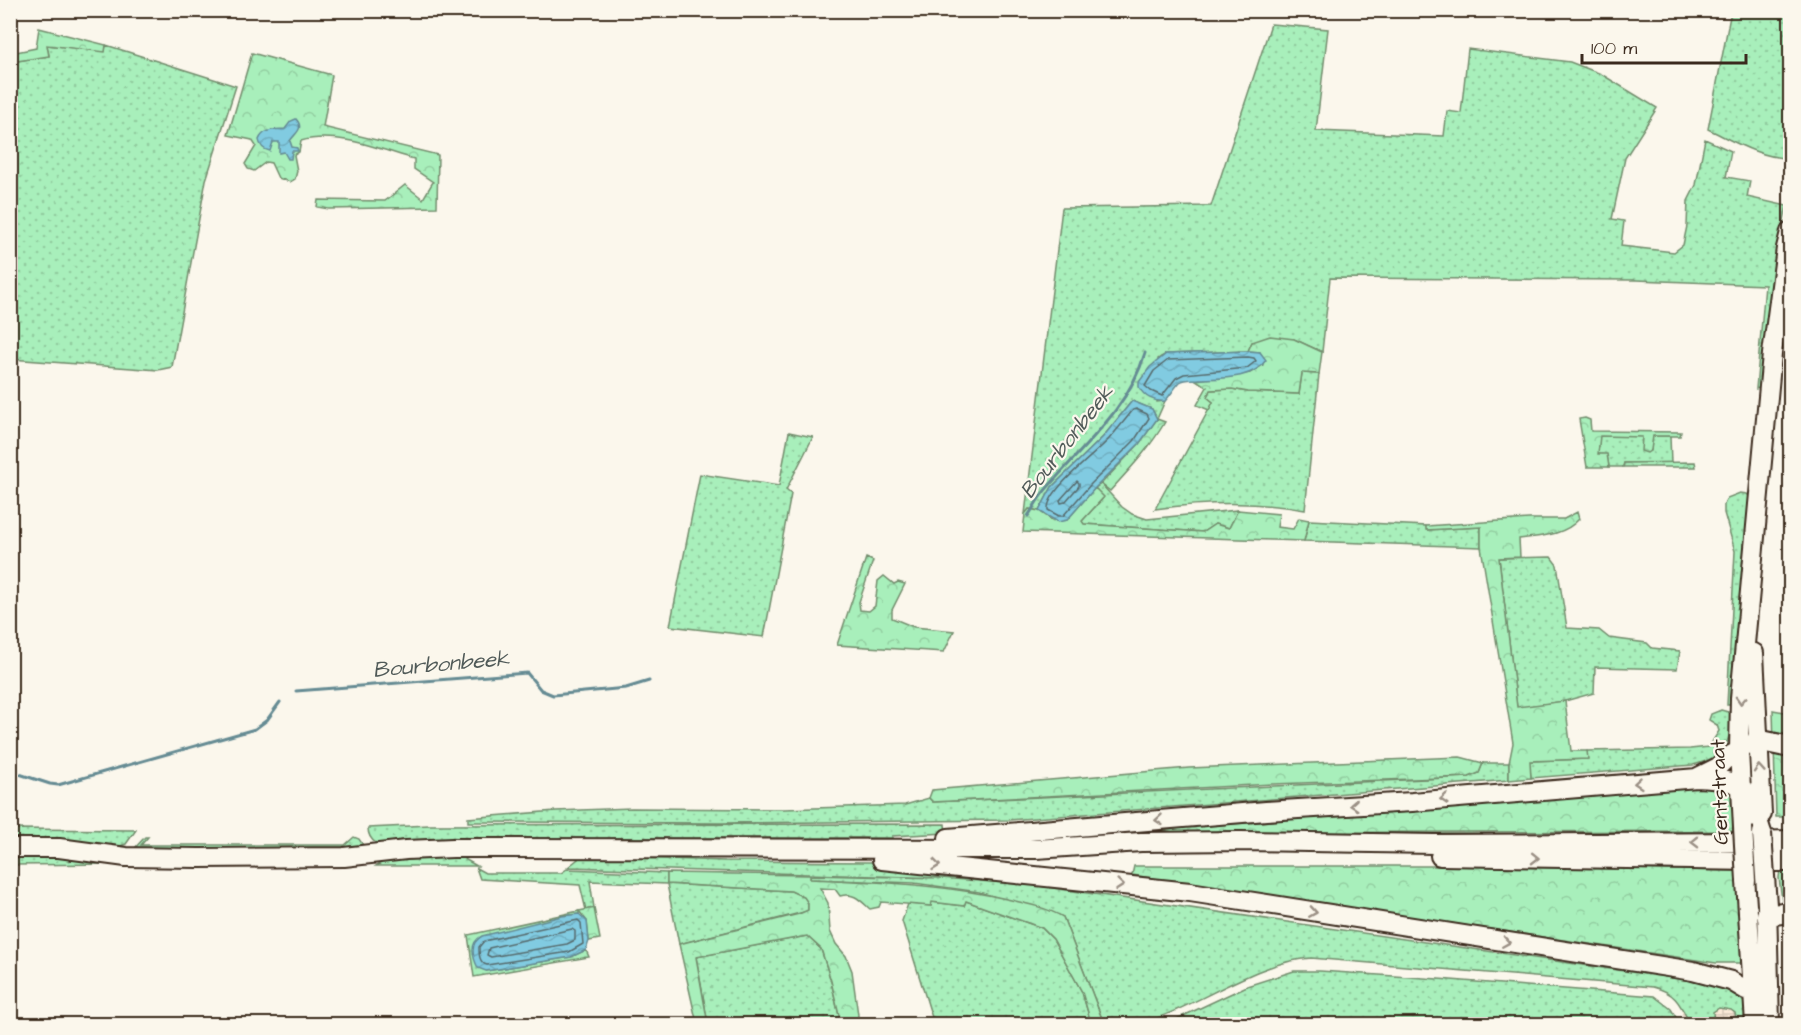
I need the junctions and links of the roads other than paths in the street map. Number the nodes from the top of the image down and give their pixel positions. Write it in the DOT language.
graph roads {
  1 [pos="1791,232"];
  2 [pos="1754,558"];
  3 [pos="1757,740"];
  4 [pos="1791,747"];
  5 [pos="1739,750"];
  6 [pos="1697,778"];
  7 [pos="1749,795"];
  8 [pos="1791,841"];
  9 [pos="1757,845"];
  10 [pos="10,848"];
  11 [pos="816,849"];
  12 [pos="1791,861"];
  13 [pos="1759,907"];
  14 [pos="1791,912"];
  15 [pos="1767,947"];
  16 [pos="1752,967"];
  17 [pos="1693,970"];
  18 [pos="1752,990"];
  19 [pos="1755,1024"];
  20 [pos="1770,1024"];
  1 -- 2 [label="main road"];
  2 -- 3 [label="main road"];
  2 -- 5 [label="main road, Gentstraat, one-way"];
  3 -- 4 [label="highway"];
  3 -- 5 [label="main road"];
  7 -- 3 [label="main road, one-way"];
  5 -- 6 [label="main road"];
  5 -- 7 [label="main road, Gentstraat"];
  6 -- 7 [label="main road"];
  6 -- 11 [label="main road, one-way"];
  7 -- 9 [label="main road"];
  7 -- 13 [label="main road, Gentstraat, bridge"];
  8 -- 9 [label="highway"];
  9 -- 11 [label="main road"];
  9 -- 12 [label="highway"];
  9 -- 13 [label="main road, bridge"];
  10 -- 11 [label="main road"];
  11 -- 17 [label="main road, one-way"];
  13 -- 14 [label="highway"];
  13 -- 15 [label="main road"];
  13 -- 16 [label="main road, Gentstraat"];
  15 -- 16 [label="main road"];
  15 -- 20 [label="main road"];
  16 -- 17 [label="main road"];
  16 -- 18 [label="main road, Gentstraat"];
  17 -- 18 [label="main road"];
  18 -- 19 [label="main road, Gentstraat"];
}
